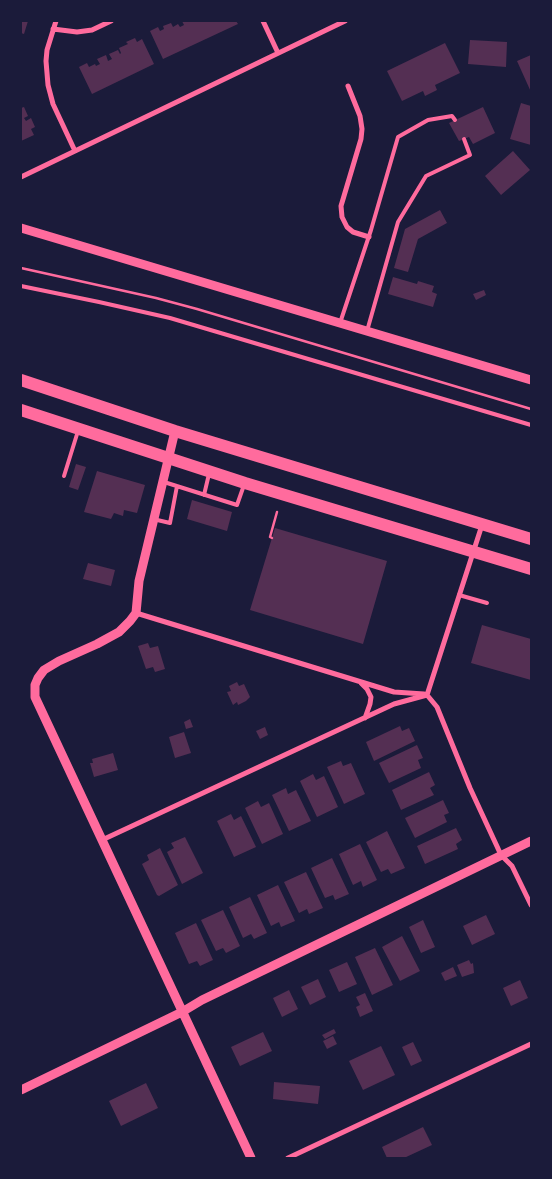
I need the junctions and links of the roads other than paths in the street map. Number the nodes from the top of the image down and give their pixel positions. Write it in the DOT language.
graph roads {
  1 [pos="56,21"];
  2 [pos="111,21"];
  3 [pos="263,21"];
  4 [pos="345,21"];
  5 [pos="53,29"];
  6 [pos="278,53"];
  7 [pos="348,86"];
  8 [pos="455,120"];
  9 [pos="464,139"];
  10 [pos="75,151"];
  11 [pos="21,177"];
  12 [pos="21,228"];
  13 [pos="368,237"];
  14 [pos="21,286"];
  15 [pos="340,324"];
  16 [pos="367,331"];
  17 [pos="529,379"];
  18 [pos="21,380"];
  19 [pos="21,410"];
  20 [pos="531,425"];
  21 [pos="79,429"];
  22 [pos="175,430"];
  23 [pos="168,458"];
  24 [pos="209,472"];
  25 [pos="64,476"];
  26 [pos="163,482"];
  27 [pos="245,483"];
  28 [pos="177,486"];
  29 [pos="204,495"];
  30 [pos="154,519"];
  31 [pos="482,525"];
  32 [pos="531,539"];
  33 [pos="473,552"];
  34 [pos="531,569"];
  35 [pos="459,595"];
  36 [pos="487,603"];
  37 [pos="136,613"];
  38 [pos="360,682"];
  39 [pos="427,694"];
  40 [pos="365,718"];
  41 [pos="102,840"];
  42 [pos="531,841"];
  43 [pos="501,855"];
  44 [pos="531,905"];
  45 [pos="182,1012"];
  46 [pos="531,1044"];
  47 [pos="21,1090"];
  48 [pos="251,1158"];
  49 [pos="288,1158"];
  1 -- 5 [label="street"];
  2 -- 5 [label="street"];
  3 -- 6 [label="street"];
  4 -- 6 [label="street"];
  5 -- 10 [label="street"];
  6 -- 10 [label="street"];
  7 -- 13 [label="street"];
  8 -- 13 [label="lane"];
  9 -- 16 [label="lane"];
  10 -- 11 [label="street"];
  12 -- 15 [label="street"];
  13 -- 15 [label="lane"];
  14 -- 20 [label="lane"];
  15 -- 16 [label="street"];
  16 -- 17 [label="street"];
  18 -- 22 [label="highway"];
  19 -- 21 [label="highway"];
  21 -- 23 [label="highway"];
  21 -- 25 [label="lane"];
  22 -- 23 [label="street"];
  22 -- 31 [label="highway"];
  23 -- 24 [label="highway"];
  23 -- 26 [label="street"];
  24 -- 27 [label="highway"];
  24 -- 29 [label="lane"];
  26 -- 28 [label="lane"];
  26 -- 30 [label="street"];
  27 -- 29 [label="lane"];
  27 -- 33 [label="highway"];
  28 -- 29 [label="lane"];
  28 -- 30 [label="lane"];
  30 -- 37 [label="street"];
  31 -- 32 [label="highway"];
  31 -- 33 [label="street"];
  33 -- 34 [label="highway"];
  33 -- 35 [label="street"];
  35 -- 36 [label="lane"];
  35 -- 39 [label="street"];
  37 -- 38 [label="street"];
  37 -- 41 [label="street"];
  38 -- 39 [label="street"];
  38 -- 40 [label="street"];
  39 -- 40 [label="street"];
  39 -- 43 [label="street"];
  40 -- 41 [label="street"];
  41 -- 45 [label="street"];
  42 -- 43 [label="street"];
  43 -- 44 [label="street"];
  43 -- 45 [label="street"];
  45 -- 47 [label="street"];
  45 -- 48 [label="street"];
  46 -- 49 [label="street"];
}
